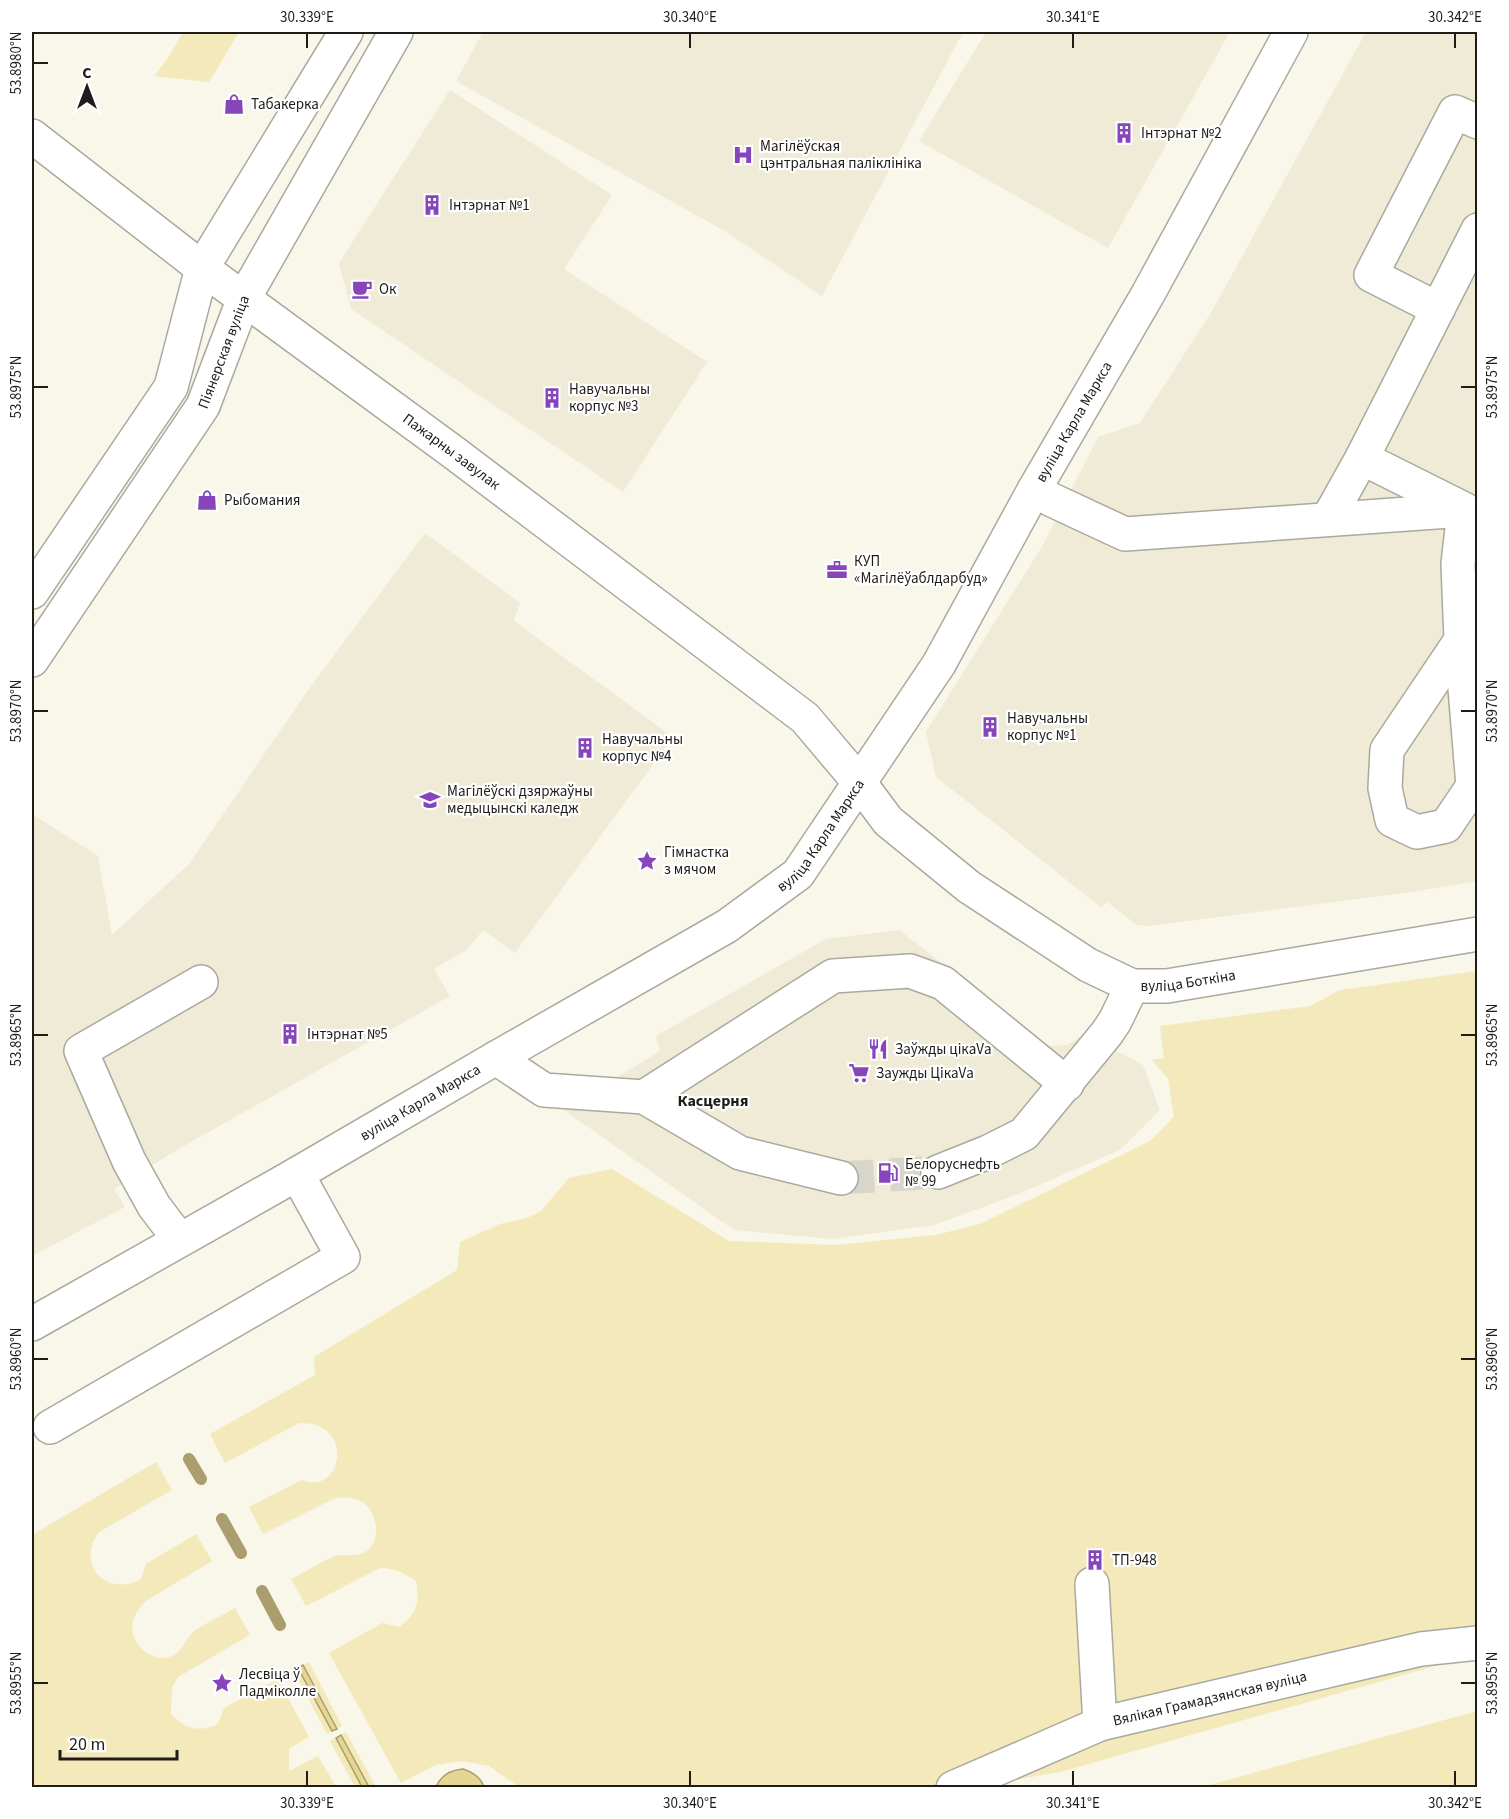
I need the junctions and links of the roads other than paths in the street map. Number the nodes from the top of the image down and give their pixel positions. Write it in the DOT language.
graph roads {
  1 [pos="346,32"];
  2 [pos="396,32"];
  3 [pos="1291,32"];
  4 [pos="1478,122"];
  5 [pos="32,136"];
  6 [pos="1478,230"];
  7 [pos="202,268"];
  8 [pos="244,298"];
  9 [pos="1438,309"];
  10 [pos="1362,458"];
  11 [pos="1034,490"];
  12 [pos="1471,509"];
  13 [pos="1328,519"];
  14 [pos="32,592"];
  15 [pos="1461,640"];
  16 [pos="32,660"];
  17 [pos="859,782"];
  18 [pos="1478,934"];
  19 [pos="201,982"];
  20 [pos="1132,987"];
  21 [pos="496,1058"];
  22 [pos="1066,1084"];
  23 [pos="644,1097"];
  24 [pos="938,1173"];
  25 [pos="297,1174"];
  26 [pos="841,1178"];
  27 [pos="178,1239"];
  28 [pos="32,1324"];
  29 [pos="50,1427"];
  30 [pos="1092,1584"];
  31 [pos="1478,1643"];
  32 [pos="1100,1724"];
  33 [pos="953,1788"];
  1 -- 7 [label="main road"];
  2 -- 8 [label="main road, Піянерская вуліца"];
  3 -- 11 [label="main road, вуліца Карла Маркса"];
  4 -- 9 [label="main road"];
  5 -- 7 [label="main road, Пажарны завулак"];
  6 -- 9 [label="main road"];
  7 -- 8 [label="main road, Пажарны завулак"];
  7 -- 14 [label="main road"];
  8 -- 16 [label="main road, Піянерская вуліца"];
  8 -- 17 [label="main road, Пажарны завулак"];
  9 -- 10 [label="main road"];
  10 -- 12 [label="main road"];
  10 -- 13 [label="main road"];
  11 -- 13 [label="main road"];
  11 -- 17 [label="main road, вуліца Карла Маркса"];
  12 -- 13 [label="main road"];
  12 -- 15 [label="main road"];
  15 -- 15 [label="main road"];
  17 -- 20 [label="main road, вуліца Боткіна"];
  17 -- 21 [label="main road, вуліца Карла Маркса"];
  18 -- 20 [label="main road, вуліца Боткіна"];
  19 -- 27 [label="main road"];
  20 -- 22 [label="main road"];
  21 -- 23 [label="main road"];
  21 -- 25 [label="main road, вуліца Карла Маркса"];
  22 -- 23 [label="main road"];
  22 -- 24 [label="main road"];
  23 -- 26 [label="main road"];
  25 -- 27 [label="main road, вуліца Карла Маркса"];
  25 -- 29 [label="main road"];
  27 -- 28 [label="main road, вуліца Карла Маркса"];
  30 -- 32 [label="main road"];
  31 -- 32 [label="main road, Вялікая Грамадзянская вуліца"];
  32 -- 33 [label="main road, Вялікая Грамадзянская вуліца"];
}
